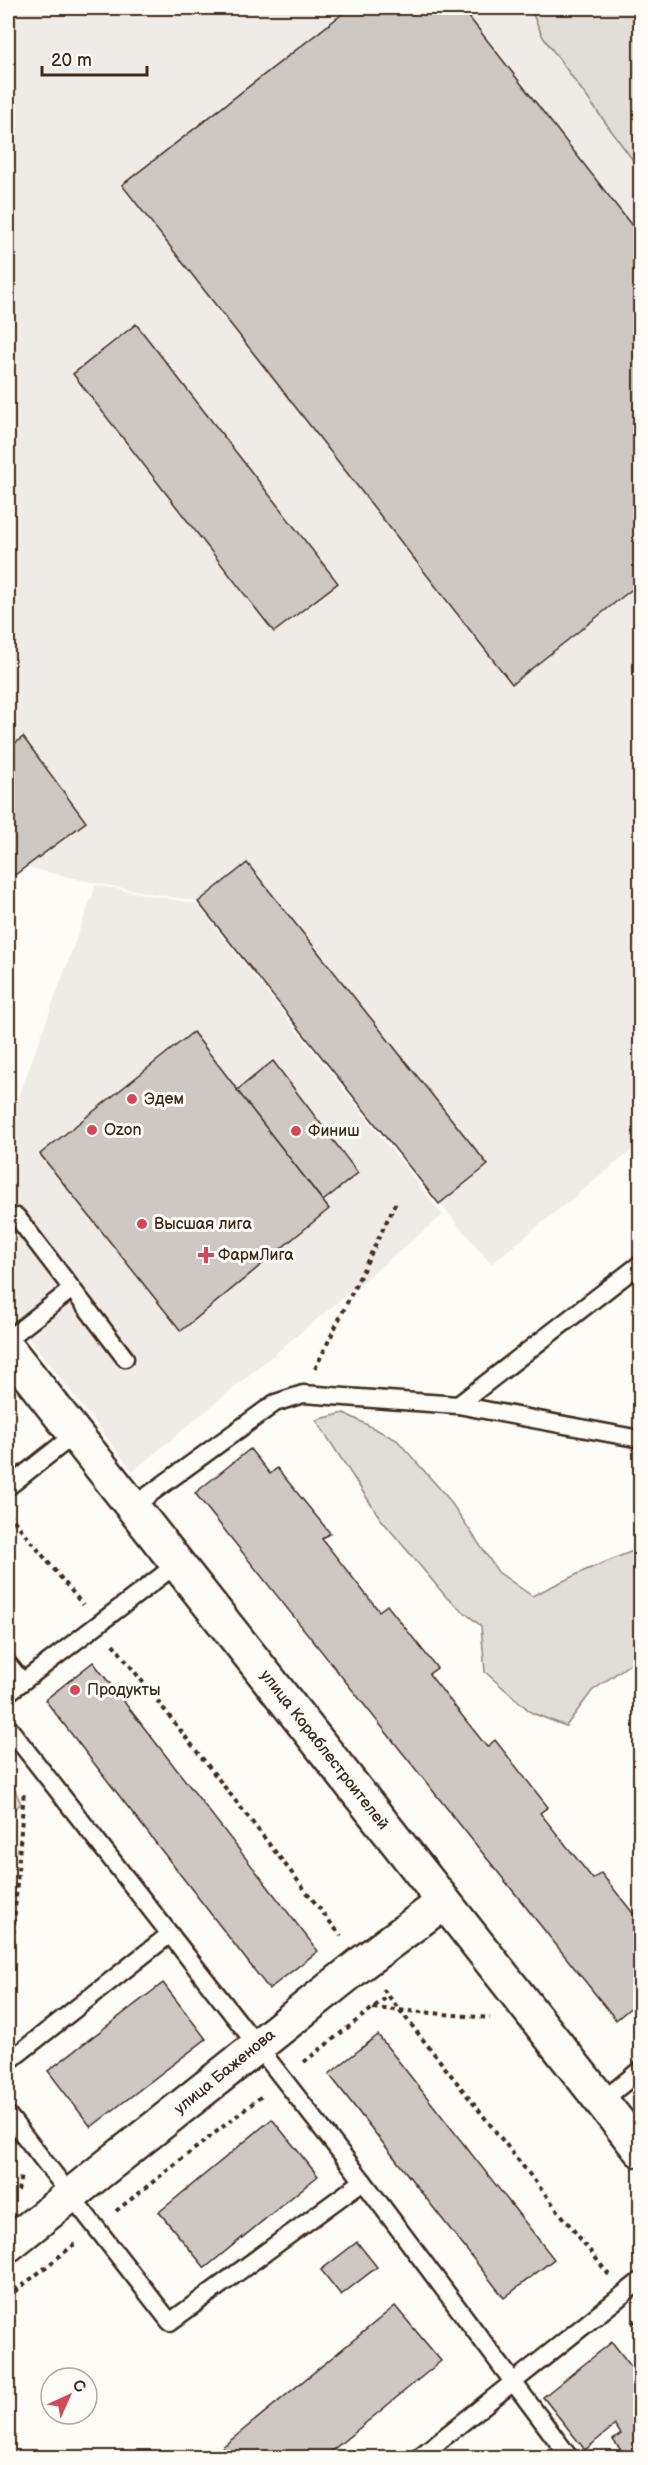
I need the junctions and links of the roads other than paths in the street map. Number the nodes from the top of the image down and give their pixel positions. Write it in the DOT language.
graph roads {
  1 [pos="17,1217"];
  2 [pos="640,1264"];
  3 [pos="72,1289"];
  4 [pos="8,1339"];
  5 [pos="8,1349"];
  6 [pos="125,1358"];
  7 [pos="459,1405"];
  8 [pos="75,1434"];
  9 [pos="640,1439"];
  10 [pos="8,1486"];
  11 [pos="132,1508"];
  12 [pos="177,1564"];
  13 [pos="8,1664"];
  14 [pos="22,1682"];
  15 [pos="8,1693"];
  16 [pos="8,1727"];
  17 [pos="444,1902"];
  18 [pos="170,1934"];
  19 [pos="258,2046"];
  20 [pos="8,2062"];
  21 [pos="640,2070"];
  22 [pos="602,2101"];
  23 [pos="8,2115"];
  24 [pos="640,2150"];
  25 [pos="363,2181"];
  26 [pos="69,2196"];
  27 [pos="8,2245"];
  28 [pos="640,2281"];
  29 [pos="512,2382"];
  30 [pos="418,2457"];
  31 [pos="570,2457"];
  1 -- 3 [label="lane"];
  2 -- 7 [label="lane"];
  3 -- 4 [label="lane"];
  3 -- 6 [label="lane"];
  5 -- 8 [label="street, улица Кораблестроителей"];
  7 -- 9 [label="lane"];
  7 -- 11 [label="lane"];
  8 -- 10 [label="lane"];
  8 -- 11 [label="street, улица Кораблестроителей"];
  11 -- 12 [label="street, улица Кораблестроителей"];
  12 -- 14 [label="lane"];
  12 -- 17 [label="street, улица Кораблестроителей"];
  13 -- 14 [label="lane"];
  14 -- 15 [label="lane"];
  16 -- 18 [label="lane"];
  17 -- 19 [label="street, улица Баженова"];
  17 -- 22 [label="street, улица Кораблестроителей"];
  18 -- 19 [label="lane"];
  18 -- 20 [label="lane"];
  19 -- 25 [label="lane"];
  19 -- 26 [label="street, улица Баженова"];
  21 -- 22 [label="lane"];
  22 -- 24 [label="street, улица Кораблестроителей"];
  23 -- 26 [label="lane"];
  25 -- 26 [label="lane"];
  25 -- 29 [label="lane"];
  26 -- 27 [label="street, улица Баженова"];
  28 -- 29 [label="lane"];
  29 -- 30 [label="lane"];
  29 -- 31 [label="lane"];
}
